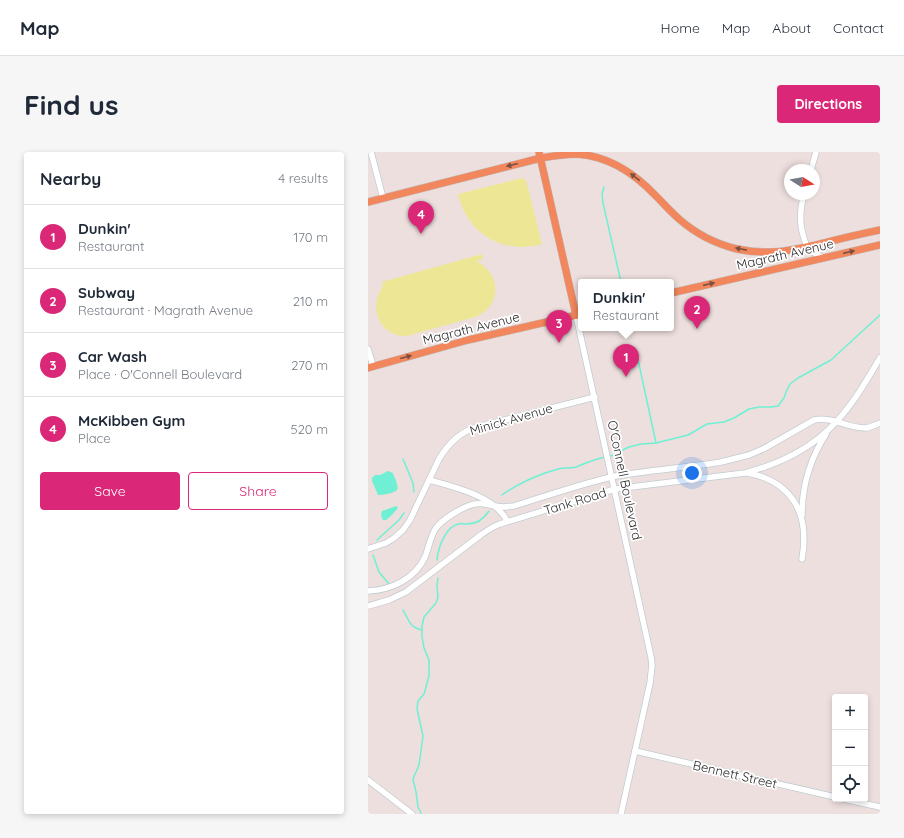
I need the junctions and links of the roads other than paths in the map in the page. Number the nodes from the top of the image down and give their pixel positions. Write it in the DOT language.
graph roads {
  1 [pos="371,152"];
  2 [pos="571,152"];
  3 [pos="816,152"];
  4 [pos="540,155"];
  5 [pos="585,156"];
  6 [pos="813,164"];
  7 [pos="383,198"];
  8 [pos="802,200"];
  9 [pos="368,202"];
  10 [pos="880,230"];
  11 [pos="880,245"];
  12 [pos="807,247"];
  13 [pos="823,258"];
  14 [pos="674,292"];
  15 [pos="578,310"];
  16 [pos="578,314"];
  17 [pos="582,331"];
  18 [pos="368,349"];
  19 [pos="880,358"];
  20 [pos="370,367"];
  21 [pos="595,396"];
  22 [pos="836,422"];
  23 [pos="880,423"];
  24 [pos="828,430"];
  25 [pos="745,473"];
  26 [pos="612,477"];
  27 [pos="429,480"];
  28 [pos="615,489"];
  29 [pos="495,505"];
  30 [pos="802,519"];
  31 [pos="507,521"];
  32 [pos="368,549"];
  33 [pos="802,559"];
  34 [pos="368,591"];
  35 [pos="368,606"];
  36 [pos="635,751"];
  37 [pos="368,780"];
  38 [pos="832,796"];
  39 [pos="858,802"];
  40 [pos="880,807"];
  41 [pos="412,814"];
  42 [pos="621,814"];
  1 -- 7 [label="street"];
  2 -- 5 [label="street"];
  3 -- 6 [label="street"];
  4 -- 5 [label="main road"];
  4 -- 7 [label="main road, one-way"];
  4 -- 15 [label="main road, O'Connell Boulevard"];
  12 -- 5 [label="main road, one-way"];
  7 -- 9 [label="main road"];
  8 -- 12 [label="street"];
  10 -- 12 [label="main road"];
  13 -- 11 [label="main road, Magrath Avenue, one-way"];
  12 -- 13 [label="street"];
  14 -- 13 [label="main road, Magrath Avenue, one-way"];
  20 -- 16 [label="main road, Magrath Avenue, one-way"];
  17 -- 21 [label="street, O'Connell Boulevard"];
  18 -- 20 [label="street"];
  19 -- 22 [label="street, Tank Road"];
  21 -- 26 [label="street, O'Connell Boulevard"];
  21 -- 27 [label="street, Minick Avenue"];
  22 -- 23 [label="street"];
  22 -- 24 [label="street, Tank Road"];
  22 -- 26 [label="street"];
  24 -- 25 [label="street, Tank Road"];
  24 -- 30 [label="street"];
  25 -- 28 [label="street, Tank Road"];
  25 -- 30 [label="street"];
  26 -- 28 [label="street, O'Connell Boulevard"];
  26 -- 29 [label="street"];
  27 -- 29 [label="street"];
  27 -- 32 [label="street, Minick Avenue"];
  28 -- 31 [label="street, Tank Road"];
  28 -- 36 [label="street, O'Connell Boulevard"];
  29 -- 31 [label="street"];
  29 -- 34 [label="street"];
  30 -- 33 [label="street"];
  31 -- 35 [label="street, Tank Road"];
  36 -- 38 [label="street, Bennett Street"];
  36 -- 42 [label="street, O'Connell Boulevard"];
  37 -- 41 [label="street"];
  39 -- 40 [label="street"];
}
